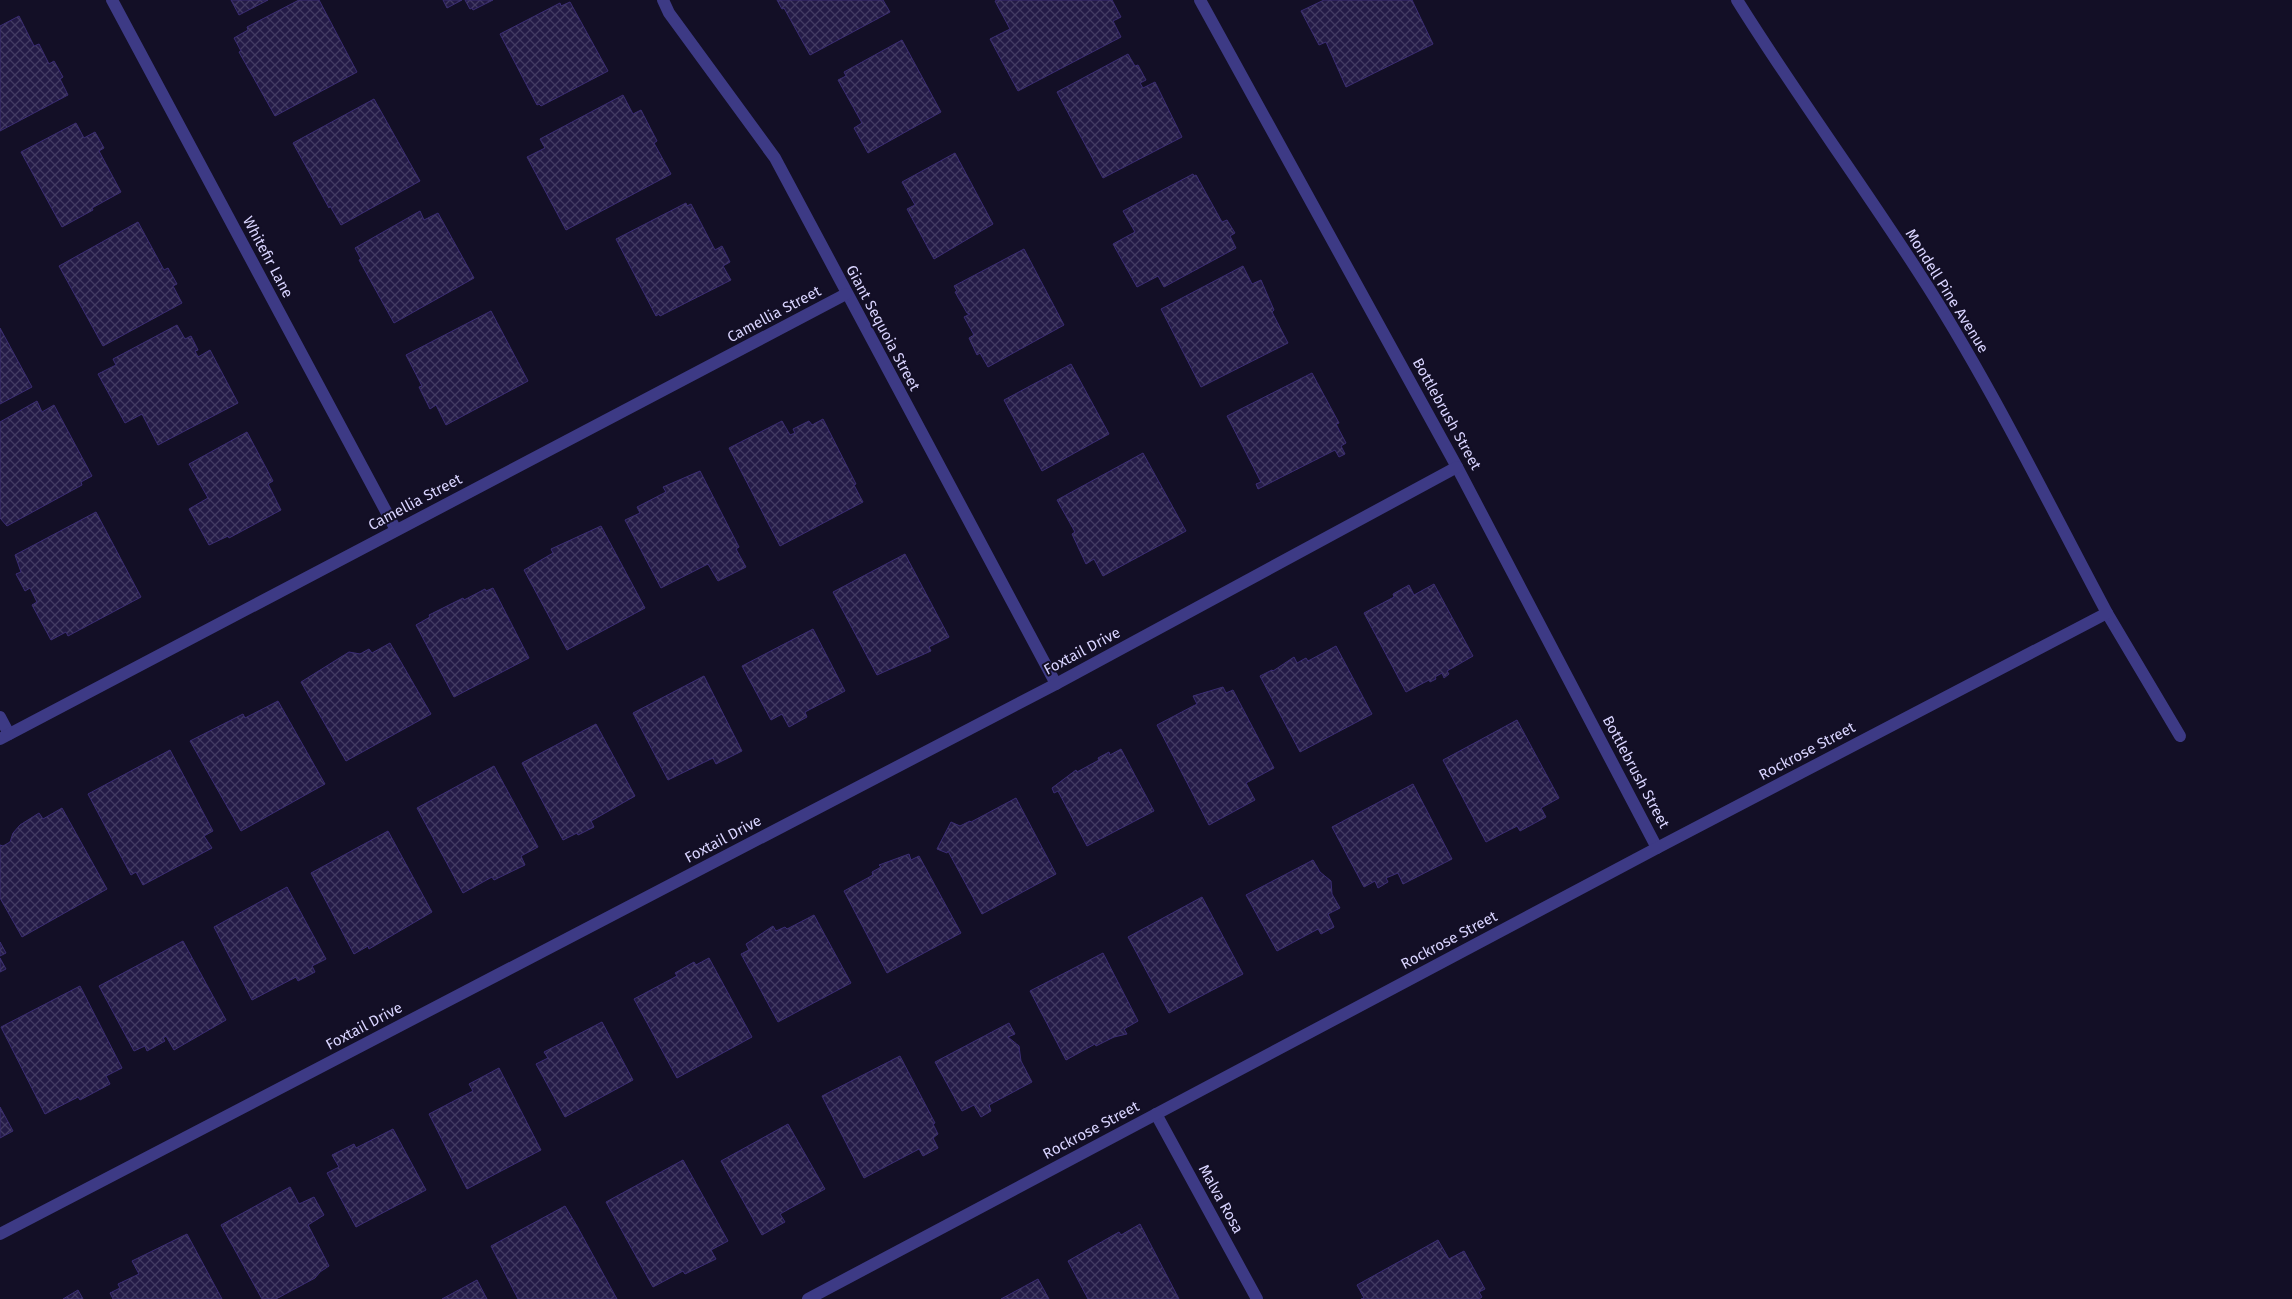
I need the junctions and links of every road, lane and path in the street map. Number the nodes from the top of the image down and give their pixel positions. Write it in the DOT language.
graph roads {
  1 [pos="112,0"];
  2 [pos="662,0"];
  3 [pos="1200,0"];
  4 [pos="1737,0"];
  5 [pos="846,294"];
  6 [pos="1458,467"];
  7 [pos="396,530"];
  8 [pos="2107,613"];
  9 [pos="1056,684"];
  10 [pos="0,717"];
  11 [pos="5,736"];
  12 [pos="2180,736"];
  13 [pos="1657,848"];
  14 [pos="1156,1114"];
  15 [pos="0,1234"];
  16 [pos="808,1299"];
  17 [pos="1257,1299"];
  1 -- 7 [label="street, Whitefir Lane"];
  2 -- 5 [label="street, Giant Sequoia Street"];
  3 -- 6 [label="street, Bottlebrush Street"];
  4 -- 8 [label="street, Mondell Pine Avenue"];
  5 -- 7 [label="street, Camellia Street"];
  5 -- 9 [label="street, Giant Sequoia Street"];
  6 -- 9 [label="street, Foxtail Drive"];
  6 -- 13 [label="street, Bottlebrush Street"];
  7 -- 11 [label="street, Camellia Street"];
  8 -- 12 [label="street, Mondell Pine Avenue"];
  8 -- 13 [label="street, Rockrose Street"];
  9 -- 15 [label="street, Foxtail Drive"];
  10 -- 11 [label="street"];
  13 -- 14 [label="street, Rockrose Street"];
  14 -- 16 [label="street, Rockrose Street"];
  14 -- 17 [label="street, Malva Rosa"];
}
